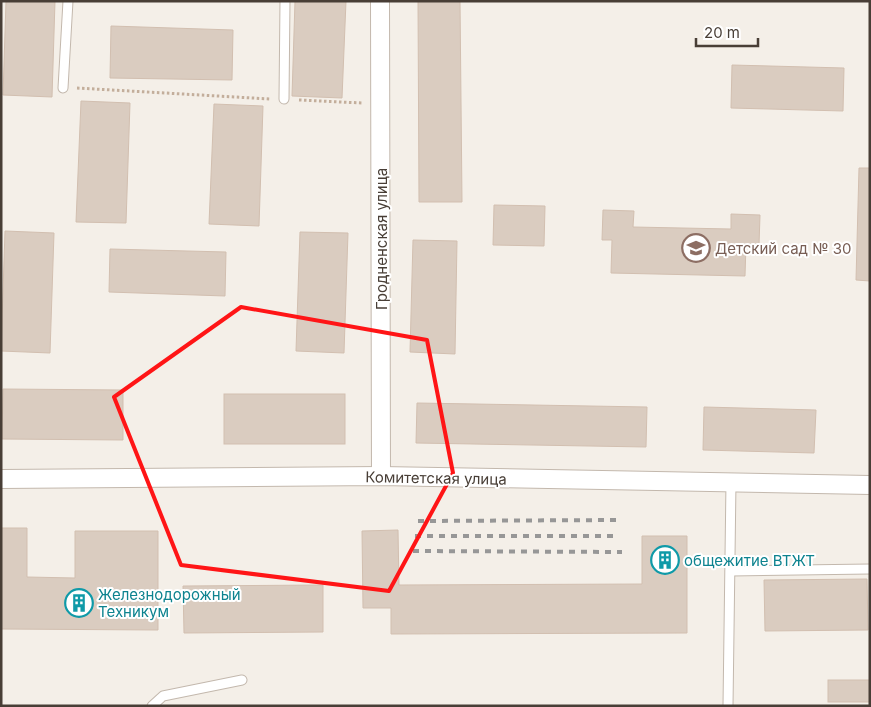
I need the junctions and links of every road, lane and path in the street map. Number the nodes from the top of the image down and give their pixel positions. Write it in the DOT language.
graph roads {
  1 [pos="68,1"];
  2 [pos="285,1"];
  3 [pos="380,1"];
  4 [pos="63,88"];
  5 [pos="284,100"];
  6 [pos="380,104"];
  7 [pos="381,476"];
  8 [pos="1,479"];
  9 [pos="731,482"];
  10 [pos="870,484"];
  11 [pos="870,569"];
  12 [pos="731,571"];
  13 [pos="242,680"];
  14 [pos="152,706"];
  15 [pos="728,706"];
  1 -- 4 [label="lane"];
  2 -- 5 [label="lane"];
  3 -- 6 [label="street, Гродненская улица"];
  4 -- 5 [label="path"];
  5 -- 6 [label="path"];
  6 -- 7 [label="street, Гродненская улица"];
  7 -- 8 [label="street, Комитетская улица"];
  7 -- 9 [label="street, Комитетская улица"];
  9 -- 10 [label="street, Комитетская улица"];
  9 -- 12 [label="lane"];
  11 -- 12 [label="lane"];
  12 -- 15 [label="lane"];
  13 -- 14 [label="lane"];
}
